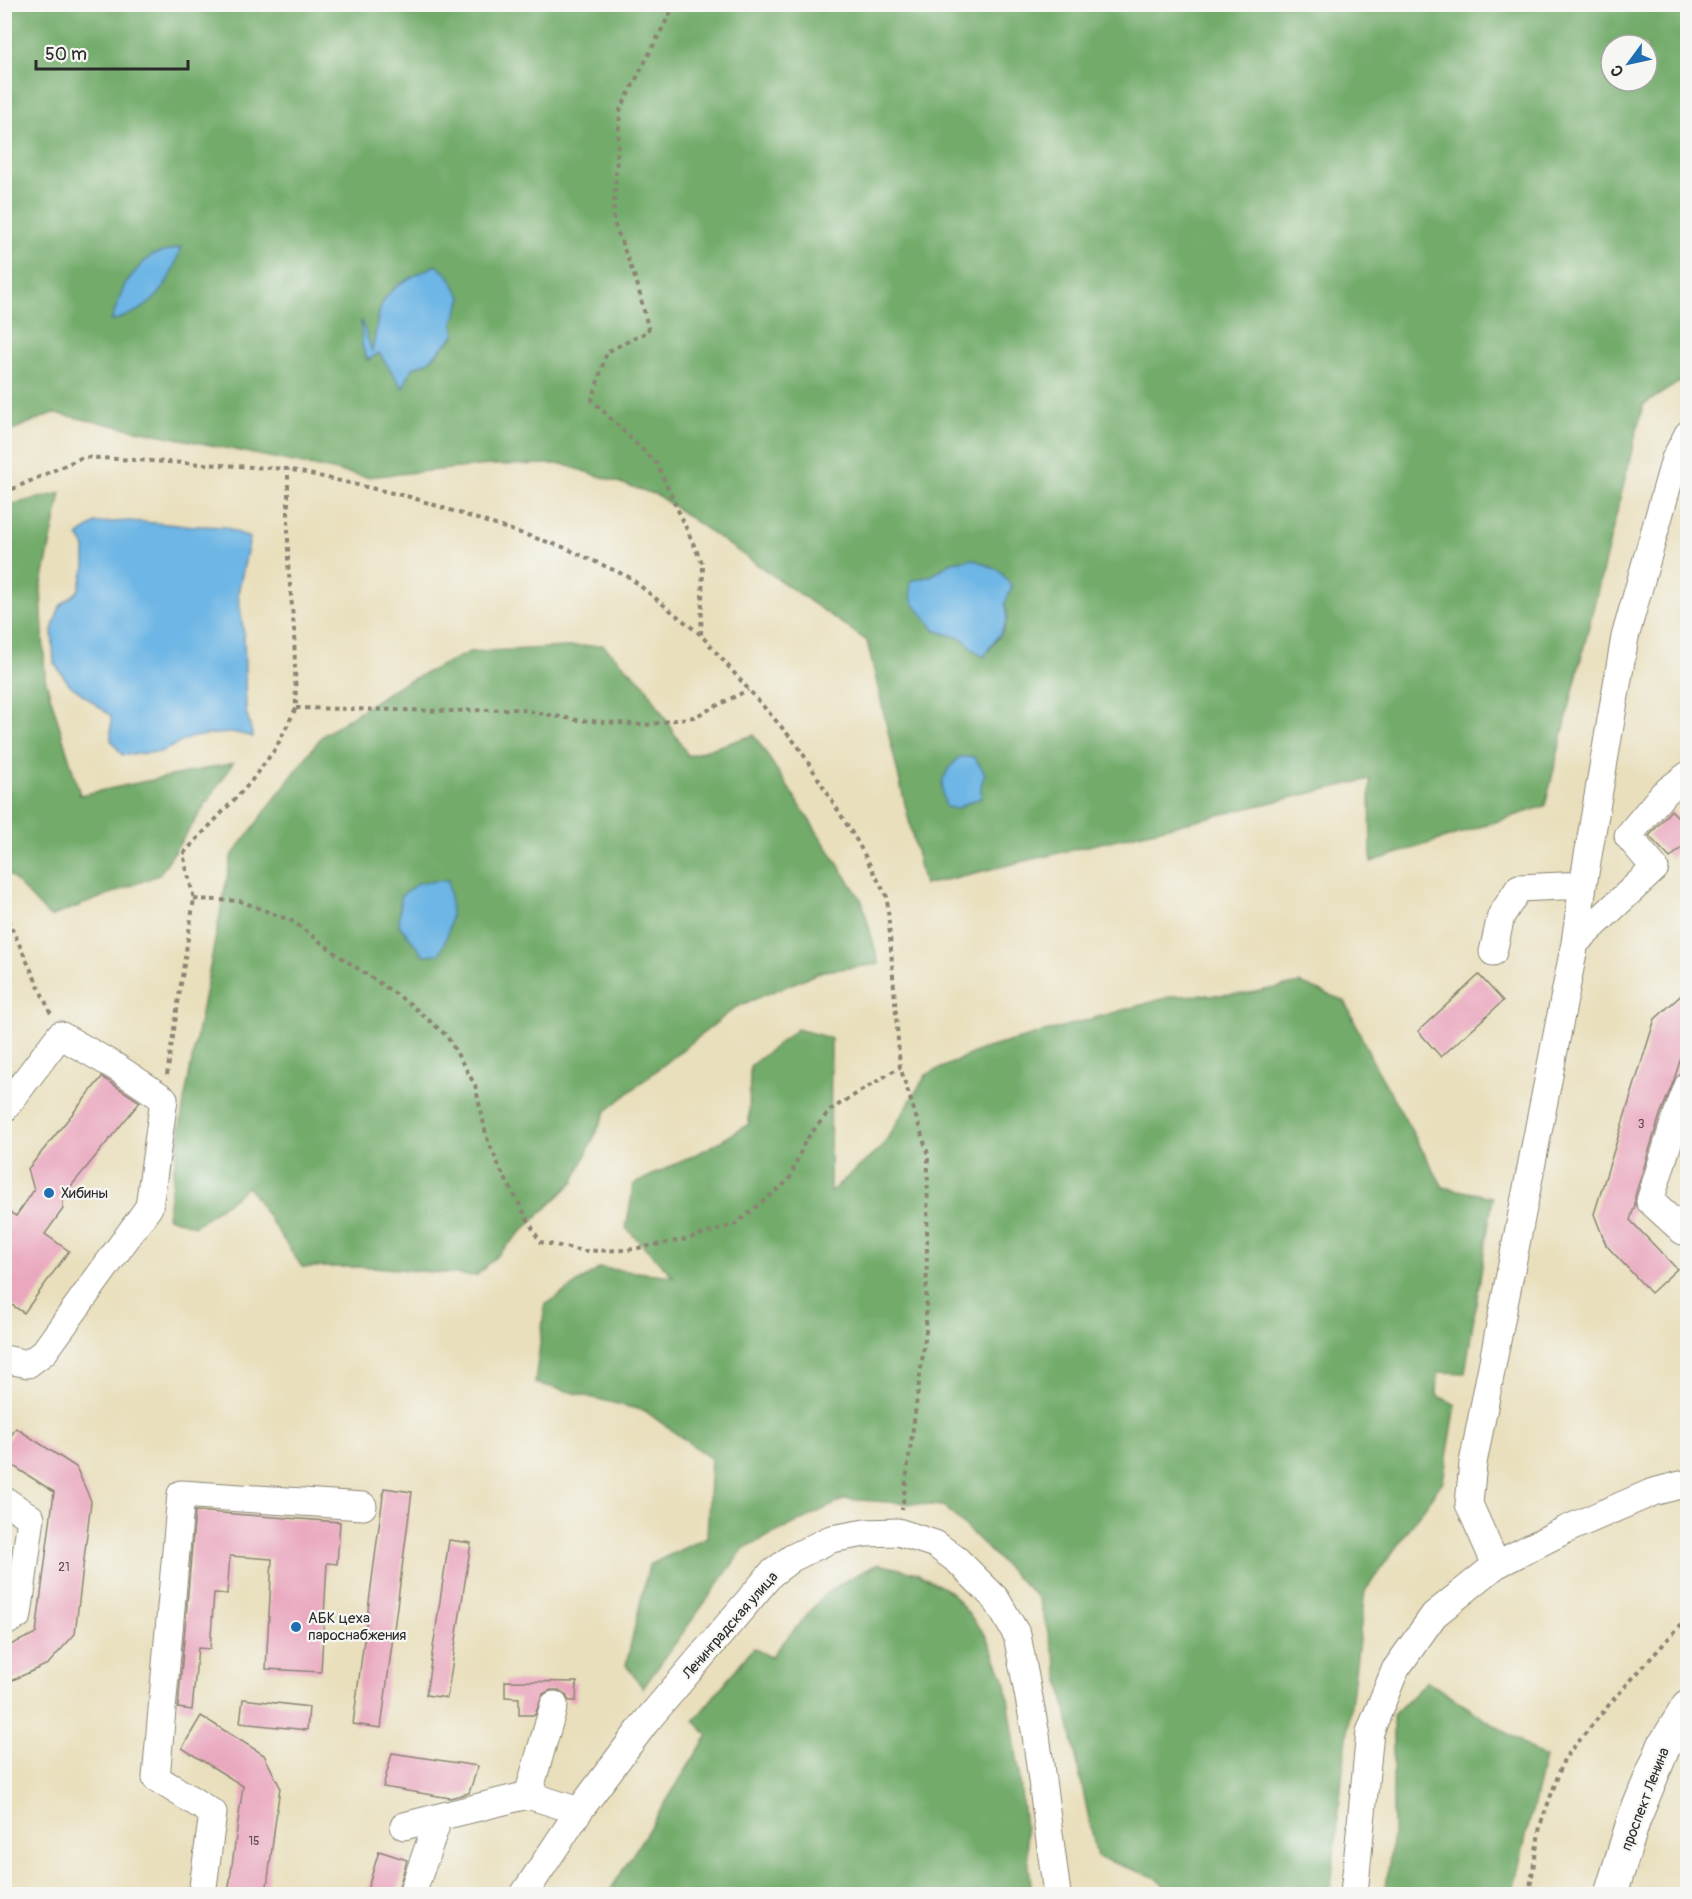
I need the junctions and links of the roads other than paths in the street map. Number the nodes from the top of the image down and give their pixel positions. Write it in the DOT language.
graph roads {
  1 [pos="1688,434"];
  2 [pos="1688,775"];
  3 [pos="1583,885"];
  4 [pos="1575,943"];
  5 [pos="1493,952"];
  6 [pos="1688,1086"];
  7 [pos="4,1109"];
  8 [pos="1683,1230"];
  9 [pos="4,1359"];
  10 [pos="1688,1483"];
  11 [pos="4,1500"];
  12 [pos="363,1506"];
  13 [pos="1496,1565"];
  14 [pos="4,1623"];
  15 [pos="554,1705"];
  16 [pos="1688,1707"];
  17 [pos="528,1795"];
  18 [pos="579,1811"];
  19 [pos="439,1817"];
  20 [pos="404,1826"];
  21 [pos="202,1894"];
  22 [pos="412,1894"];
  23 [pos="524,1894"];
  24 [pos="1057,1894"];
  25 [pos="1354,1894"];
  26 [pos="1611,1894"];
  1 -- 3 [label="street"];
  2 -- 4 [label="street"];
  3 -- 4 [label="street"];
  3 -- 5 [label="street"];
  4 -- 13 [label="street"];
  6 -- 8 [label="street"];
  7 -- 9 [label="street"];
  10 -- 13 [label="street"];
  11 -- 14 [label="street"];
  12 -- 21 [label="street"];
  13 -- 25 [label="street"];
  15 -- 17 [label="street"];
  16 -- 26 [label="main road, проспект Ленина"];
  17 -- 18 [label="street"];
  17 -- 19 [label="street"];
  18 -- 23 [label="street, Ленинградская улица"];
  18 -- 24 [label="street, Ленинградская улица"];
  19 -- 20 [label="street"];
  19 -- 22 [label="street"];
}
